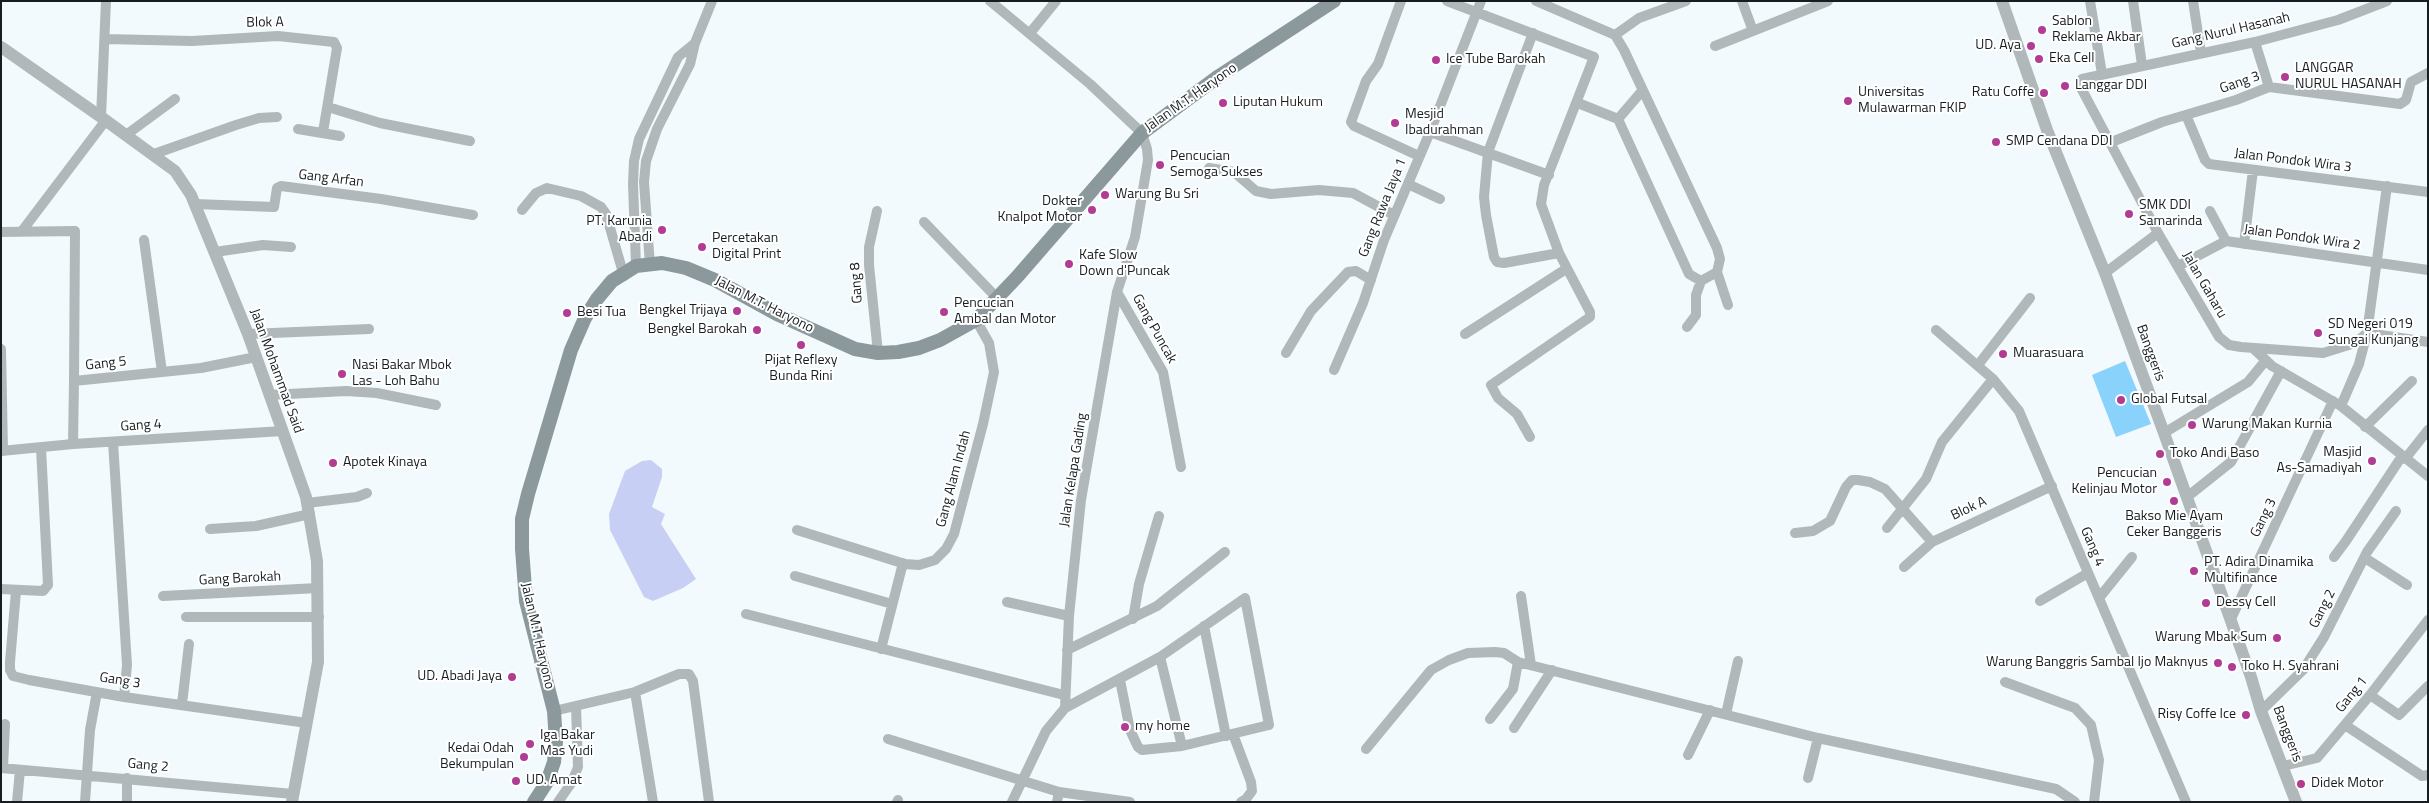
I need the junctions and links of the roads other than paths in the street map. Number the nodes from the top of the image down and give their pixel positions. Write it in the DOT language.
graph roads {
  1 [pos="106,1"];
  2 [pos="712,1"];
  3 [pos="990,1"];
  4 [pos="1056,1"];
  5 [pos="1334,1"];
  6 [pos="1401,1"];
  7 [pos="1447,1"];
  8 [pos="1481,1"];
  9 [pos="1536,1"];
  10 [pos="1686,1"];
  11 [pos="1742,1"];
  12 [pos="1828,1"];
  13 [pos="2002,1"];
  14 [pos="2090,1"];
  15 [pos="2133,1"];
  16 [pos="2193,1"];
  17 [pos="2387,1"];
  18 [pos="1816,3"];
  19 [pos="1476,13"];
  20 [pos="1030,32"];
  21 [pos="1753,32"];
  22 [pos="1533,33"];
  23 [pos="1615,35"];
  24 [pos="105,39"];
  25 [pos="2255,42"];
  26 [pos="695,43"];
  27 [pos="1716,46"];
  28 [pos="1,47"];
  29 [pos="2201,53"];
  30 [pos="2142,64"];
  31 [pos="2428,73"];
  32 [pos="2102,74"];
  33 [pos="2080,83"];
  34 [pos="2268,87"];
  35 [pos="1642,91"];
  36 [pos="175,99"];
  37 [pos="1578,103"];
  38 [pos="328,107"];
  39 [pos="2186,115"];
  40 [pos="104,118"];
  41 [pos="277,118"];
  42 [pos="1618,119"];
  43 [pos="298,129"];
  44 [pos="323,132"];
  45 [pos="1430,132"];
  46 [pos="1142,133"];
  47 [pos="126,135"];
  48 [pos="340,136"];
  49 [pos="470,141"];
  50 [pos="2109,143"];
  51 [pos="1488,152"];
  52 [pos="154,154"];
  53 [pos="1419,156"];
  54 [pos="1209,168"];
  55 [pos="2253,170"];
  56 [pos="1549,175"];
  57 [pos="1408,184"];
  58 [pos="2387,186"];
  59 [pos="2428,192"];
  60 [pos="1440,199"];
  61 [pos="195,204"];
  62 [pos="522,210"];
  63 [pos="878,211"];
  64 [pos="2210,211"];
  65 [pos="473,215"];
  66 [pos="1394,215"];
  67 [pos="924,222"];
  68 [pos="22,231"];
  69 [pos="1,232"];
  70 [pos="2158,233"];
  71 [pos="144,240"];
  72 [pos="2226,241"];
  73 [pos="2244,244"];
  74 [pos="290,246"];
  75 [pos="215,252"];
  76 [pos="1559,253"];
  77 [pos="2377,263"];
  78 [pos="650,265"];
  79 [pos="636,266"];
  80 [pos="2178,266"];
  81 [pos="1566,269"];
  82 [pos="2428,270"];
  83 [pos="1717,272"];
  84 [pos="2105,273"];
  85 [pos="624,276"];
  86 [pos="1371,280"];
  87 [pos="1701,281"];
  88 [pos="1118,292"];
  89 [pos="997,298"];
  90 [pos="2030,298"];
  91 [pos="1728,305"];
  92 [pos="976,320"];
  93 [pos="1687,327"];
  94 [pos="369,329"];
  95 [pos="1936,330"];
  96 [pos="2367,333"];
  97 [pos="248,334"];
  98 [pos="1465,334"];
  99 [pos="2428,342"];
  100 [pos="1,349"];
  101 [pos="2254,349"];
  102 [pos="878,353"];
  103 [pos="1286,353"];
  104 [pos="256,358"];
  105 [pos="2266,360"];
  106 [pos="1978,365"];
  107 [pos="1334,370"];
  108 [pos="2281,371"];
  109 [pos="162,372"];
  110 [pos="1993,379"];
  111 [pos="74,381"];
  112 [pos="2412,381"];
  113 [pos="269,395"];
  114 [pos="2337,404"];
  115 [pos="436,405"];
  116 [pos="2365,427"];
  117 [pos="2428,430"];
  118 [pos="283,432"];
  119 [pos="2164,433"];
  120 [pos="1530,438"];
  121 [pos="113,442"];
  122 [pos="73,444"];
  123 [pos="41,448"];
  124 [pos="2,451"];
  125 [pos="2404,457"];
  126 [pos="1181,467"];
  127 [pos="2428,476"];
  128 [pos="2052,486"];
  129 [pos="367,493"];
  130 [pos="2187,497"];
  131 [pos="1902,507"];
  132 [pos="308,509"];
  133 [pos="2396,511"];
  134 [pos="1159,516"];
  135 [pos="1887,528"];
  136 [pos="210,529"];
  137 [pos="797,530"];
  138 [pos="1795,533"];
  139 [pos="1932,542"];
  140 [pos="1226,552"];
  141 [pos="2132,557"];
  142 [pos="2334,557"];
  143 [pos="2365,558"];
  144 [pos="903,563"];
  145 [pos="1904,567"];
  146 [pos="2088,572"];
  147 [pos="795,576"];
  148 [pos="2407,586"];
  149 [pos="318,588"];
  150 [pos="1,589"];
  151 [pos="16,591"];
  152 [pos="163,596"];
  153 [pos="1521,596"];
  154 [pos="2099,598"];
  155 [pos="2040,600"];
  156 [pos="1007,602"];
  157 [pos="892,604"];
  158 [pos="746,614"];
  159 [pos="1069,616"];
  160 [pos="186,617"];
  161 [pos="319,617"];
  162 [pos="2231,619"];
  163 [pos="1133,620"];
  164 [pos="2428,620"];
  165 [pos="1204,626"];
  166 [pos="189,644"];
  167 [pos="881,649"];
  168 [pos="1067,650"];
  169 [pos="1160,657"];
  170 [pos="1738,661"];
  171 [pos="1518,662"];
  172 [pos="1531,665"];
  173 [pos="1552,670"];
  174 [pos="1120,680"];
  175 [pos="2005,682"];
  176 [pos="2428,686"];
  177 [pos="97,692"];
  178 [pos="635,692"];
  179 [pos="1064,695"];
  180 [pos="2370,695"];
  181 [pos="124,697"];
  182 [pos="182,704"];
  183 [pos="576,706"];
  184 [pos="1064,708"];
  185 [pos="1710,710"];
  186 [pos="2261,711"];
  187 [pos="554,712"];
  188 [pos="1726,714"];
  189 [pos="1490,719"];
  190 [pos="308,723"];
  191 [pos="5,724"];
  192 [pos="2345,725"];
  193 [pos="1514,728"];
  194 [pos="1229,735"];
  195 [pos="1818,738"];
  196 [pos="888,739"];
  197 [pos="1182,746"];
  198 [pos="1366,749"];
  199 [pos="1688,755"];
  200 [pos="2283,766"];
  201 [pos="2,768"];
  202 [pos="20,770"];
  203 [pos="86,774"];
  204 [pos="2428,774"];
  205 [pos="128,778"];
  206 [pos="1808,778"];
  207 [pos="1022,781"];
  208 [pos="1058,797"];
  209 [pos="292,798"];
  210 [pos="17,802"];
  211 [pos="85,802"];
  212 [pos="127,802"];
  213 [pos="534,802"];
  214 [pos="558,802"];
  215 [pos="653,802"];
  216 [pos="709,802"];
  217 [pos="1012,802"];
  218 [pos="1130,802"];
  219 [pos="1240,802"];
  220 [pos="2075,802"];
  221 [pos="2094,802"];
  222 [pos="2186,802"];
  223 [pos="2296,802"];
  1 -- 24 [label="street"];
  2 -- 26 [label="street"];
  3 -- 20 [label="street"];
  4 -- 20 [label="street"];
  5 -- 46 [label="main road, Jalan M.T. Haryono"];
  6 -- 53 [label="street"];
  7 -- 19 [label="street"];
  8 -- 19 [label="street, Gang Rawa Jaya 1"];
  9 -- 23 [label="street"];
  10 -- 23 [label="street"];
  11 -- 21 [label="street"];
  12 -- 18 [label="street"];
  13 -- 84 [label="street, Banggeris"];
  14 -- 32 [label="street"];
  15 -- 30 [label="street"];
  16 -- 29 [label="street"];
  17 -- 25 [label="street, Gang Nurul Hasanah"];
  18 -- 21 [label="street"];
  19 -- 22 [label="street"];
  19 -- 45 [label="street, Gang Rawa Jaya 1"];
  20 -- 46 [label="street"];
  21 -- 27 [label="street"];
  22 -- 37 [label="street"];
  22 -- 51 [label="street"];
  23 -- 35 [label="street"];
  24 -- 38 [label="street, Blok A"];
  24 -- 40 [label="street"];
  25 -- 29 [label="street, Gang Nurul Hasanah"];
  25 -- 34 [label="street"];
  26 -- 78 [label="street"];
  26 -- 79 [label="street"];
  28 -- 40 [label="street, Jalan Mohammad Said"];
  29 -- 30 [label="street, Gang Nurul Hasanah"];
  30 -- 32 [label="street, Gang Nurul Hasanah"];
  31 -- 34 [label="street, Gang 3"];
  32 -- 33 [label="street, Gang Nurul Hasanah"];
  33 -- 50 [label="street, Jalan Gaharu"];
  34 -- 39 [label="street, Gang 3"];
  35 -- 42 [label="street"];
  35 -- 83 [label="street"];
  36 -- 47 [label="street"];
  37 -- 42 [label="street"];
  37 -- 56 [label="street"];
  38 -- 44 [label="street, Blok A"];
  38 -- 49 [label="street"];
  39 -- 50 [label="street, Gang 3"];
  39 -- 55 [label="street, Jalan Pondok Wira 3"];
  40 -- 47 [label="street, Jalan Mohammad Said"];
  40 -- 68 [label="street"];
  41 -- 52 [label="street"];
  42 -- 87 [label="street"];
  43 -- 44 [label="street"];
  44 -- 48 [label="street"];
  45 -- 51 [label="street"];
  45 -- 53 [label="street, Gang Rawa Jaya 1"];
  46 -- 88 [label="street, Jalan Kelapa Gading"];
  46 -- 89 [label="main road, Jalan M.T. Haryono"];
  47 -- 52 [label="street, Jalan Mohammad Said"];
  50 -- 70 [label="street, Jalan Gaharu"];
  51 -- 56 [label="street"];
  51 -- 76 [label="street"];
  52 -- 61 [label="street, Jalan Mohammad Said"];
  53 -- 57 [label="street, Gang Rawa Jaya 1"];
  54 -- 66 [label="street"];
  55 -- 58 [label="street, Jalan Pondok Wira 3"];
  55 -- 73 [label="street"];
  56 -- 76 [label="street"];
  57 -- 60 [label="street"];
  57 -- 66 [label="street, Gang Rawa Jaya 1"];
  58 -- 59 [label="street, Jalan Pondok Wira 3"];
  58 -- 77 [label="street, Gang 3"];
  61 -- 65 [label="street, Gang Arfan"];
  61 -- 75 [label="street, Jalan Mohammad Said"];
  62 -- 85 [label="street"];
  63 -- 102 [label="street, Gang 8"];
  64 -- 72 [label="street"];
  66 -- 86 [label="street, Gang Rawa Jaya 1"];
  67 -- 89 [label="street"];
  68 -- 69 [label="street"];
  68 -- 111 [label="street, Gang 5"];
  70 -- 80 [label="street, Jalan Gaharu"];
  70 -- 84 [label="street"];
  71 -- 109 [label="street"];
  72 -- 73 [label="street, Jalan Pondok Wira 2"];
  72 -- 80 [label="street, Jalan Pondok Wira 2"];
  73 -- 77 [label="street, Jalan Pondok Wira 2"];
  74 -- 75 [label="street"];
  75 -- 97 [label="street, Jalan Mohammad Said"];
  76 -- 81 [label="street"];
  77 -- 82 [label="street, Jalan Pondok Wira 2"];
  77 -- 96 [label="street, Gang 3"];
  78 -- 79 [label="main road, Jalan M.T. Haryono"];
  78 -- 102 [label="main road, Jalan M.T. Haryono"];
  79 -- 85 [label="main road, Jalan M.T. Haryono"];
  80 -- 101 [label="street, Jalan Gaharu"];
  81 -- 98 [label="street"];
  81 -- 120 [label="street"];
  83 -- 87 [label="street"];
  83 -- 91 [label="street"];
  84 -- 119 [label="street, Banggeris"];
  85 -- 187 [label="main road, Jalan M.T. Haryono"];
  86 -- 103 [label="street"];
  86 -- 107 [label="street, Gang Rawa Jaya 1"];
  87 -- 93 [label="street"];
  88 -- 126 [label="street, Gang Puncak"];
  88 -- 159 [label="street, Jalan Kelapa Gading"];
  89 -- 92 [label="main road, Jalan M.T. Haryono"];
  90 -- 106 [label="street"];
  92 -- 102 [label="main road, Jalan M.T. Haryono"];
  92 -- 144 [label="street, Gang Alam Indah"];
  94 -- 97 [label="street"];
  95 -- 106 [label="street, Gang 4"];
  96 -- 99 [label="street"];
  96 -- 101 [label="street, Jalan Gaharu"];
  96 -- 114 [label="street, Gang 3"];
  97 -- 104 [label="street, Jalan Mohammad Said"];
  100 -- 124 [label="street"];
  101 -- 105 [label="street"];
  104 -- 109 [label="street, Gang 5"];
  104 -- 113 [label="street, Jalan Mohammad Said"];
  105 -- 108 [label="street"];
  105 -- 119 [label="street"];
  106 -- 110 [label="street, Gang 4"];
  108 -- 114 [label="street"];
  108 -- 130 [label="street"];
  109 -- 111 [label="street, Gang 5"];
  110 -- 128 [label="street, Gang 4"];
  110 -- 131 [label="street"];
  111 -- 122 [label="street"];
  112 -- 116 [label="street"];
  113 -- 115 [label="street"];
  113 -- 118 [label="street, Jalan Mohammad Said"];
  114 -- 116 [label="street"];
  114 -- 162 [label="street, Gang 3"];
  116 -- 125 [label="street"];
  117 -- 125 [label="street"];
  118 -- 121 [label="street, Gang 4"];
  118 -- 132 [label="street, Jalan Mohammad Said"];
  119 -- 130 [label="street, Banggeris"];
  121 -- 122 [label="street, Gang 4"];
  121 -- 181 [label="street"];
  122 -- 123 [label="street, Gang 4"];
  123 -- 124 [label="street, Gang 4"];
  123 -- 151 [label="street"];
  125 -- 127 [label="street"];
  125 -- 142 [label="street"];
  128 -- 139 [label="street, Blok A"];
  128 -- 146 [label="street, Gang 4"];
  129 -- 132 [label="street"];
  130 -- 162 [label="street, Banggeris"];
  131 -- 135 [label="street"];
  131 -- 138 [label="street"];
  131 -- 139 [label="street"];
  132 -- 136 [label="street"];
  132 -- 149 [label="street, Jalan Mohammad Said"];
  133 -- 143 [label="street, Gang 2"];
  134 -- 163 [label="street"];
  137 -- 144 [label="street, Gang Alam Indah"];
  139 -- 145 [label="street, Blok A"];
  140 -- 163 [label="street"];
  141 -- 154 [label="street"];
  143 -- 148 [label="street"];
  143 -- 186 [label="street, Gang 2"];
  144 -- 157 [label="street"];
  146 -- 154 [label="street, Gang 4"];
  146 -- 155 [label="street"];
  147 -- 157 [label="street"];
  149 -- 152 [label="street, Gang Barokah"];
  149 -- 161 [label="street, Jalan Mohammad Said"];
  150 -- 151 [label="street"];
  151 -- 177 [label="street, Gang 3"];
  153 -- 172 [label="street"];
  154 -- 222 [label="street, Gang 4"];
  156 -- 159 [label="street"];
  157 -- 167 [label="street"];
  158 -- 167 [label="street"];
  159 -- 168 [label="street, Jalan Kelapa Gading"];
  160 -- 161 [label="street"];
  161 -- 190 [label="street, Jalan Mohammad Said"];
  162 -- 186 [label="street, Banggeris"];
  163 -- 168 [label="street"];
  164 -- 180 [label="street, Gang 1"];
  165 -- 169 [label="street"];
  165 -- 194 [label="street"];
  165 -- 194 [label="street"];
  166 -- 182 [label="street"];
  167 -- 179 [label="street"];
  168 -- 179 [label="street, Jalan Kelapa Gading"];
  169 -- 174 [label="street"];
  169 -- 197 [label="street"];
  170 -- 188 [label="street"];
  171 -- 172 [label="street"];
  171 -- 189 [label="street"];
  171 -- 198 [label="street"];
  172 -- 173 [label="street"];
  173 -- 185 [label="street"];
  173 -- 193 [label="street"];
  174 -- 184 [label="street"];
  174 -- 197 [label="street"];
  175 -- 221 [label="street"];
  176 -- 180 [label="street"];
  177 -- 181 [label="street, Gang 3"];
  177 -- 203 [label="street"];
  178 -- 183 [label="street"];
  178 -- 215 [label="street"];
  178 -- 216 [label="street"];
  179 -- 184 [label="street, Jalan Kelapa Gading"];
  180 -- 192 [label="street, Gang 1"];
  181 -- 182 [label="street, Gang 3"];
  182 -- 190 [label="street, Gang 3"];
  183 -- 187 [label="street"];
  183 -- 214 [label="street"];
  184 -- 207 [label="street"];
  185 -- 188 [label="street"];
  185 -- 199 [label="street"];
  186 -- 200 [label="street, Banggeris"];
  187 -- 213 [label="main road, Jalan M.T. Haryono"];
  188 -- 195 [label="street"];
  190 -- 209 [label="street, Jalan Mohammad Said"];
  191 -- 201 [label="street"];
  192 -- 200 [label="street, Gang 1"];
  192 -- 204 [label="street"];
  194 -- 197 [label="street"];
  194 -- 219 [label="street"];
  195 -- 206 [label="street"];
  195 -- 220 [label="street"];
  196 -- 207 [label="street"];
  200 -- 223 [label="street, Banggeris"];
  201 -- 202 [label="street, Gang 2"];
  202 -- 203 [label="street, Gang 2"];
  202 -- 210 [label="street"];
  203 -- 205 [label="street, Gang 2"];
  203 -- 211 [label="street"];
  205 -- 209 [label="street, Gang 2"];
  205 -- 212 [label="street"];
  207 -- 208 [label="street"];
  207 -- 217 [label="street"];
  208 -- 218 [label="street"];
}
